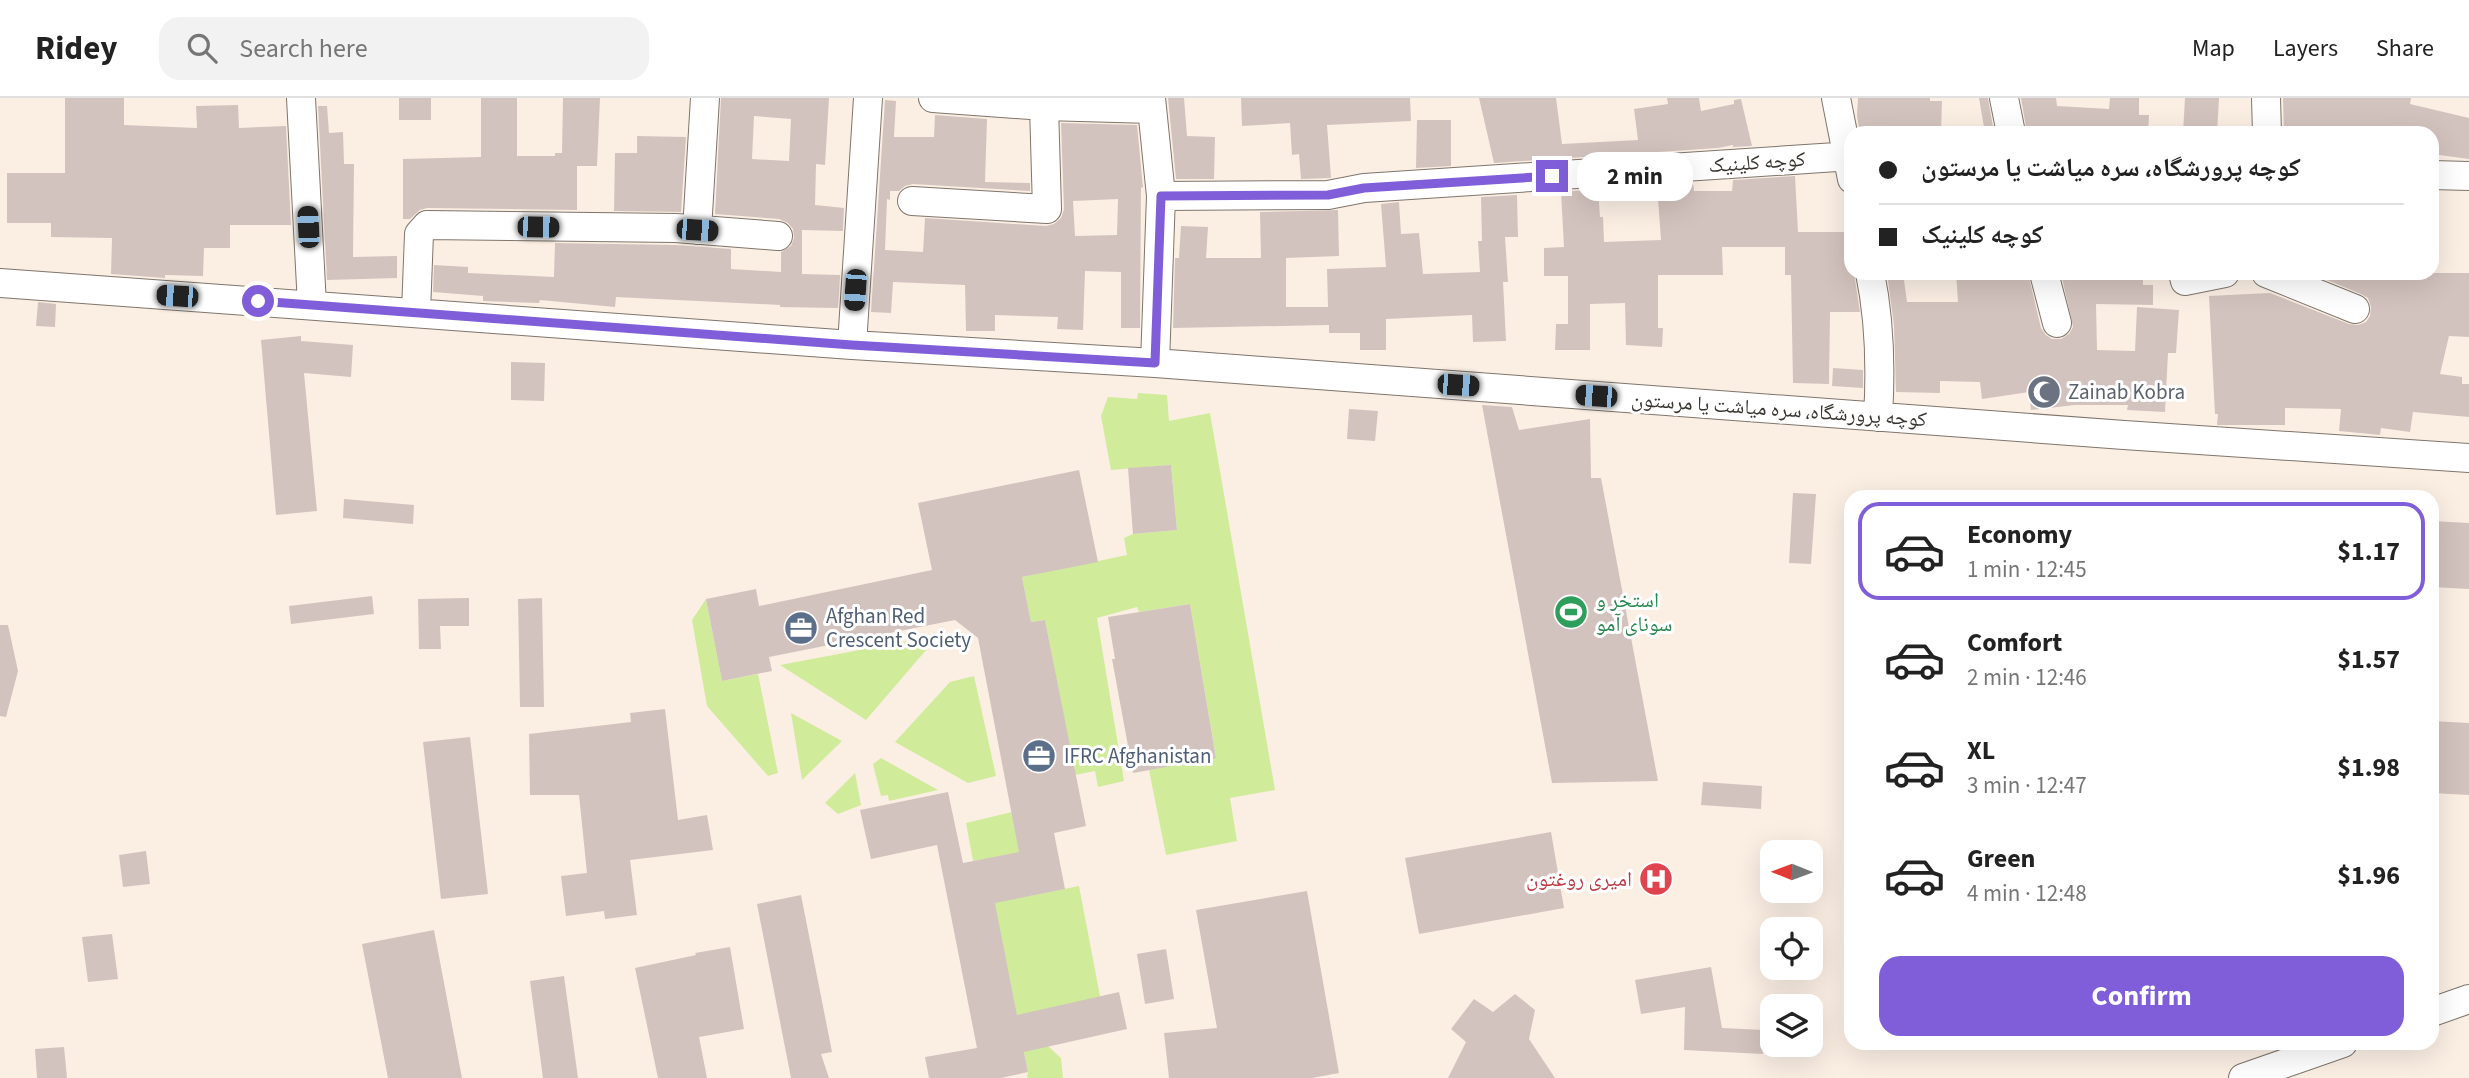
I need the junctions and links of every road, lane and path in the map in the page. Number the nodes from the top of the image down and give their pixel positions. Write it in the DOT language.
graph roads {
  1 [pos="301,98"];
  2 [pos="705,98"];
  3 [pos="868,98"];
  4 [pos="933,98"];
  5 [pos="1836,98"];
  6 [pos="2004,98"];
  7 [pos="2266,98"];
  8 [pos="1151,104"];
  9 [pos="1044,106"];
  10 [pos="2010,126"];
  11 [pos="2267,126"];
  12 [pos="1844,136"];
  13 [pos="1844,164"];
  14 [pos="2439,175"];
  15 [pos="2469,176"];
  16 [pos="1161,196"];
  17 [pos="912,201"];
  18 [pos="697,230"];
  19 [pos="778,236"];
  20 [pos="1871,280"];
  21 [pos="2047,280"];
  22 [pos="2283,280"];
  23 [pos="0,283"];
  24 [pos="312,305"];
  25 [pos="2354,309"];
  26 [pos="416,312"];
  27 [pos="2057,323"];
  28 [pos="852,345"];
  29 [pos="1155,363"];
  30 [pos="1878,417"];
  31 [pos="2469,458"];
  32 [pos="2469,999"];
  33 [pos="2439,1010"];
  34 [pos="2323,1050"];
  35 [pos="2243,1078"];
  1 -- 24 [label="street"];
  2 -- 18 [label="street"];
  3 -- 28 [label="street"];
  4 -- 9 [label="street"];
  5 -- 12 [label="street"];
  6 -- 10 [label="street"];
  7 -- 11 [label="street"];
  8 -- 9 [label="street"];
  8 -- 16 [label="street"];
  9 -- 17 [label="street"];
  13 -- 16 [label="street, کوچه کلینیک"];
  14 -- 15 [label="street"];
  16 -- 29 [label="street"];
  18 -- 19 [label="street"];
  18 -- 26 [label="street"];
  20 -- 30 [label="street"];
  21 -- 27 [label="street"];
  22 -- 25 [label="street"];
  23 -- 24 [label="street, کوچه پرورشگاه، سره میاشت یا مرستون"];
  24 -- 26 [label="street, کوچه پرورشگاه، سره میاشت یا مرستون"];
  26 -- 28 [label="street, کوچه پرورشگاه، سره میاشت یا مرستون"];
  28 -- 29 [label="street, کوچه پرورشگاه، سره میاشت یا مرستون"];
  29 -- 30 [label="street, کوچه پرورشگاه، سره میاشت یا مرستون"];
  30 -- 31 [label="street, کوچه پرورشگاه، سره میاشت یا مرستون"];
  32 -- 33 [label="street"];
  34 -- 35 [label="street"];
}
